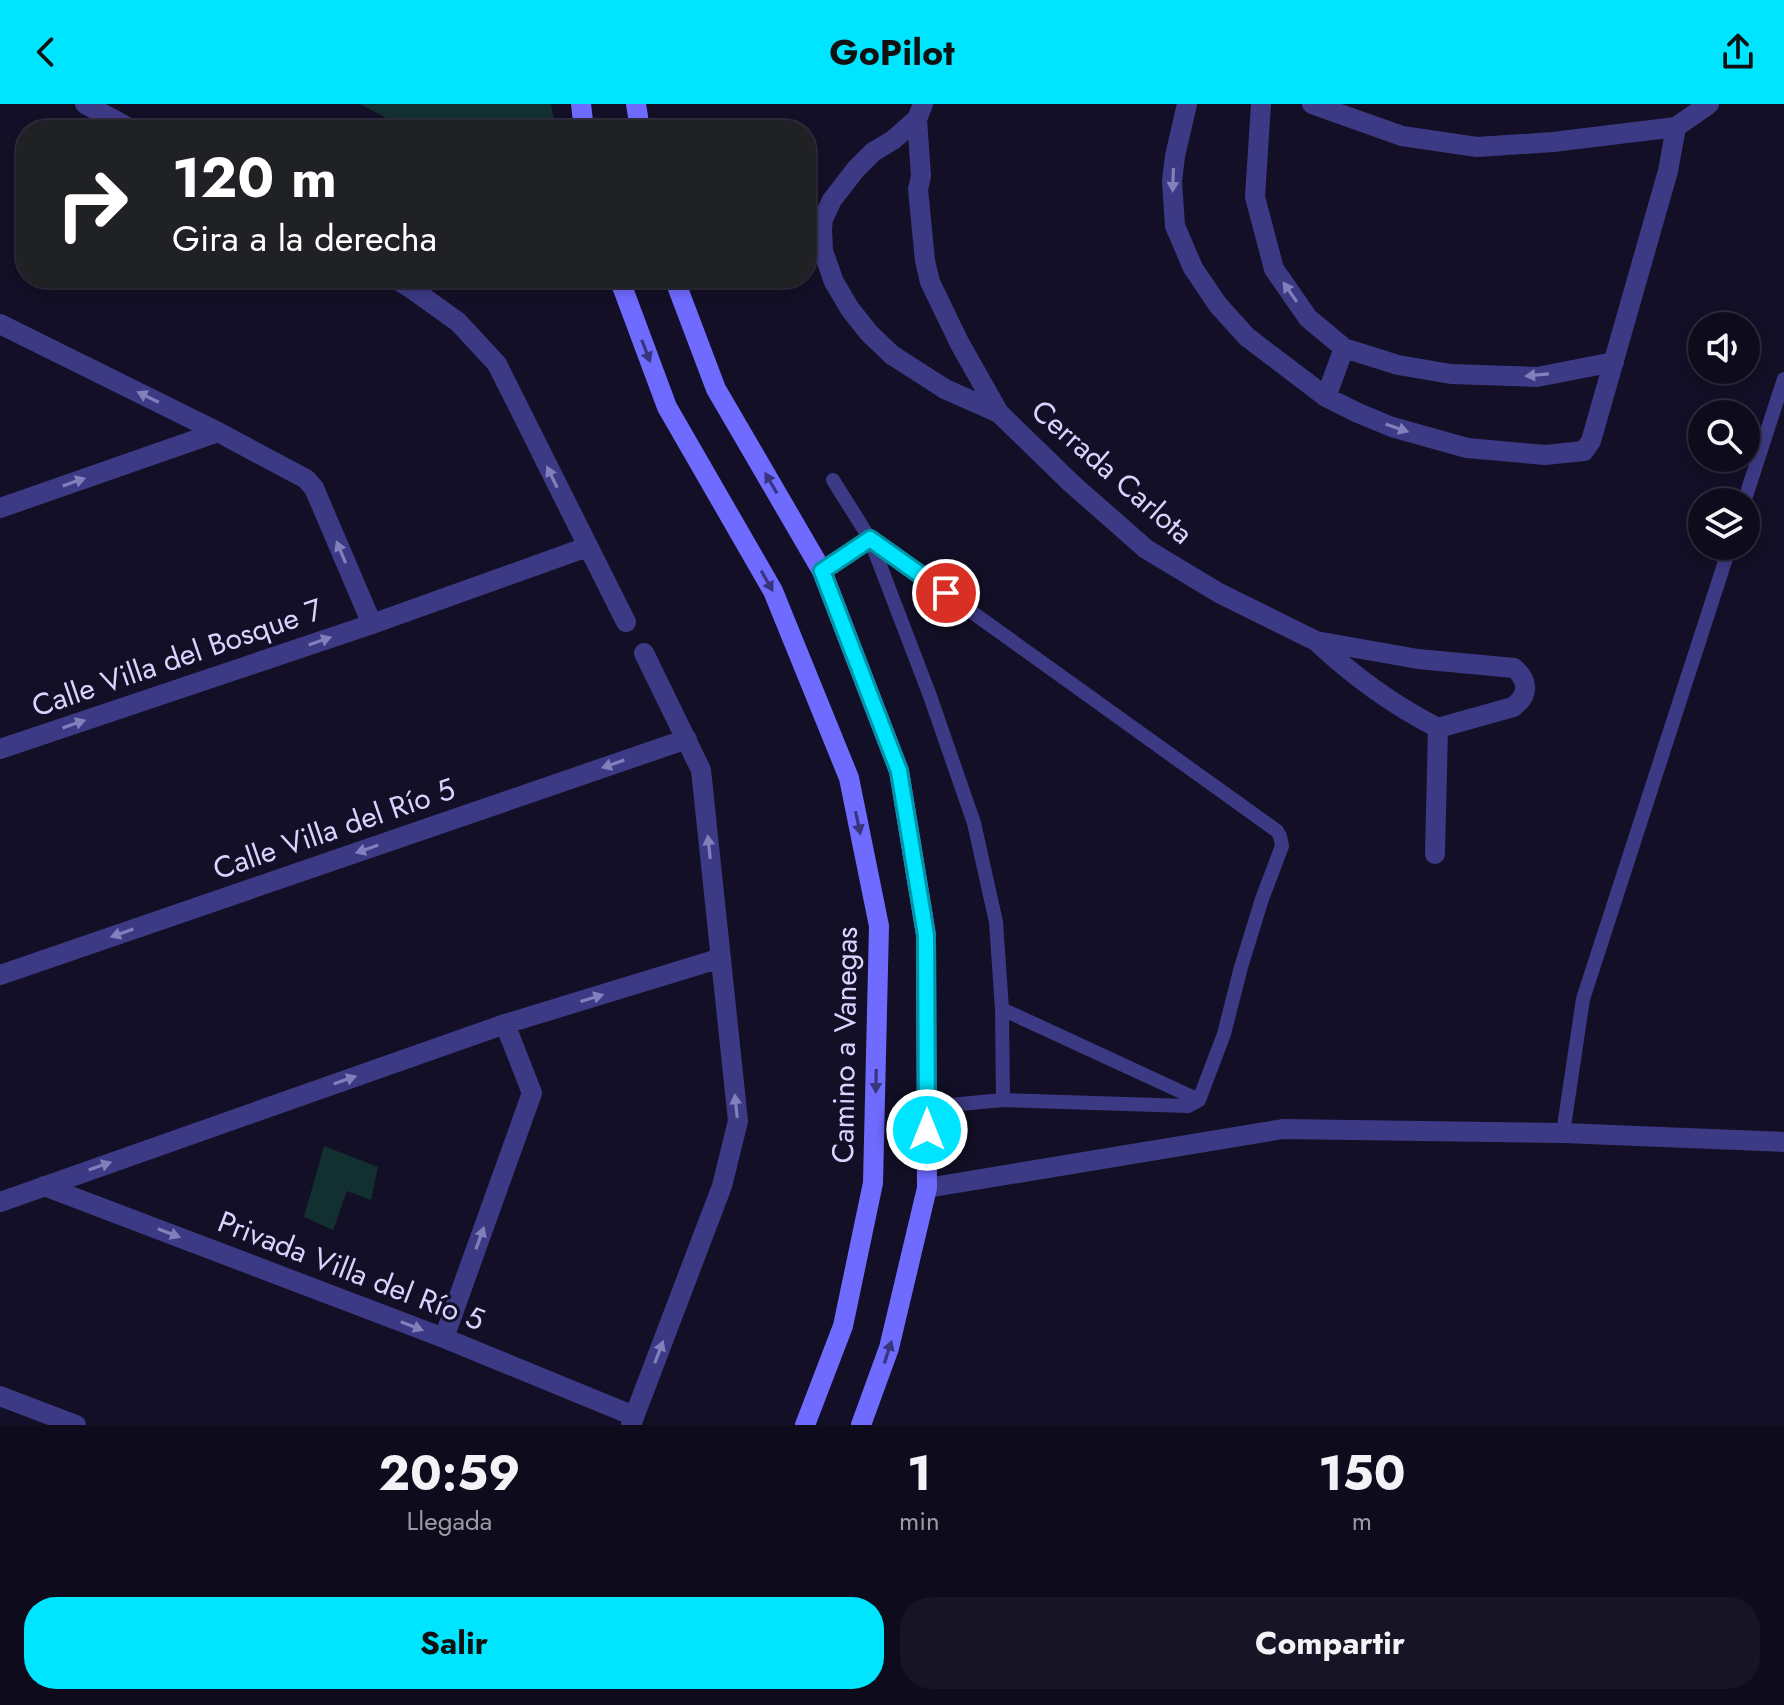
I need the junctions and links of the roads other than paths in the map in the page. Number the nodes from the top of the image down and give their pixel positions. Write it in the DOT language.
graph roads {
  1 [pos="85,104"];
  2 [pos="1187,104"];
  3 [pos="1261,104"];
  4 [pos="1312,104"];
  5 [pos="1709,104"];
  6 [pos="920,111"];
  7 [pos="115,120"];
  8 [pos="1676,127"];
  9 [pos="410,288"];
  10 [pos="623,288"];
  11 [pos="678,288"];
  12 [pos="0,324"];
  13 [pos="1344,348"];
  14 [pos="1614,362"];
  15 [pos="1784,379"];
  16 [pos="1326,397"];
  17 [pos="999,413"];
  18 [pos="218,432"];
  19 [pos="833,480"];
  20 [pos="1749,488"];
  21 [pos="0,508"];
  22 [pos="870,539"];
  23 [pos="587,547"];
  24 [pos="1725,560"];
  25 [pos="822,571"];
  26 [pos="626,622"];
  27 [pos="372,624"];
  28 [pos="1316,641"];
  29 [pos="644,653"];
  30 [pos="1438,728"];
  31 [pos="687,739"];
  32 [pos="0,749"];
  33 [pos="1435,854"];
  34 [pos="721,958"];
  35 [pos="0,975"];
  36 [pos="1002,1009"];
  37 [pos="505,1024"];
  38 [pos="927,1100"];
  39 [pos="1003,1100"];
  40 [pos="1199,1100"];
  41 [pos="1563,1133"];
  42 [pos="1784,1142"];
  43 [pos="44,1186"];
  44 [pos="927,1188"];
  45 [pos="0,1202"];
  46 [pos="444,1338"];
  47 [pos="0,1396"];
  48 [pos="633,1421"];
  49 [pos="76,1425"];
  50 [pos="805,1425"];
  51 [pos="861,1425"];
  1 -- 7 [label="street"];
  2 -- 16 [label="street, one-way"];
  13 -- 3 [label="street, one-way"];
  4 -- 8 [label="street"];
  5 -- 8 [label="street"];
  6 -- 17 [label="street, Cerrada Carlota"];
  6 -- 17 [label="street, Cerrada Carlota"];
  8 -- 14 [label="street"];
  23 -- 9 [label="street, one-way"];
  10 -- 50 [label="main road, Camino a Vanegas, one-way"];
  25 -- 11 [label="main road, one-way"];
  18 -- 12 [label="street, Calle Villa del Bosque 7, one-way"];
  14 -- 13 [label="street, one-way"];
  13 -- 16 [label="street"];
  16 -- 14 [label="street, one-way"];
  15 -- 20 [label="lane"];
  17 -- 28 [label="street, Cerrada Carlota"];
  21 -- 18 [label="street, one-way"];
  27 -- 18 [label="street, Calle Villa del Bosque 7, one-way"];
  19 -- 22 [label="lane"];
  22 -- 25 [label="lane"];
  22 -- 36 [label="lane"];
  22 -- 40 [label="lane"];
  23 -- 26 [label="street"];
  23 -- 27 [label="street, Calle Villa del Bosque 7"];
  24 -- 41 [label="lane"];
  25 -- 38 [label="main road"];
  32 -- 27 [label="street, Calle Villa del Bosque 7, one-way"];
  28 -- 30 [label="street, Cerrada Carlota"];
  28 -- 30 [label="street, Cerrada Carlota"];
  29 -- 31 [label="street"];
  30 -- 33 [label="street"];
  34 -- 31 [label="street, one-way"];
  31 -- 35 [label="street, Calle Villa del Río 5, one-way"];
  37 -- 34 [label="street, one-way"];
  48 -- 34 [label="street, one-way"];
  36 -- 39 [label="lane"];
  36 -- 40 [label="lane"];
  43 -- 37 [label="street, one-way"];
  46 -- 37 [label="street, one-way"];
  38 -- 39 [label="lane"];
  38 -- 44 [label="main road"];
  39 -- 40 [label="lane"];
  41 -- 42 [label="street"];
  41 -- 44 [label="street"];
  43 -- 45 [label="street"];
  43 -- 46 [label="street, Privada Villa del Río 5, one-way"];
  51 -- 44 [label="main road, one-way"];
  46 -- 48 [label="street, Privada Villa del Río 5"];
  47 -- 49 [label="street"];
}
